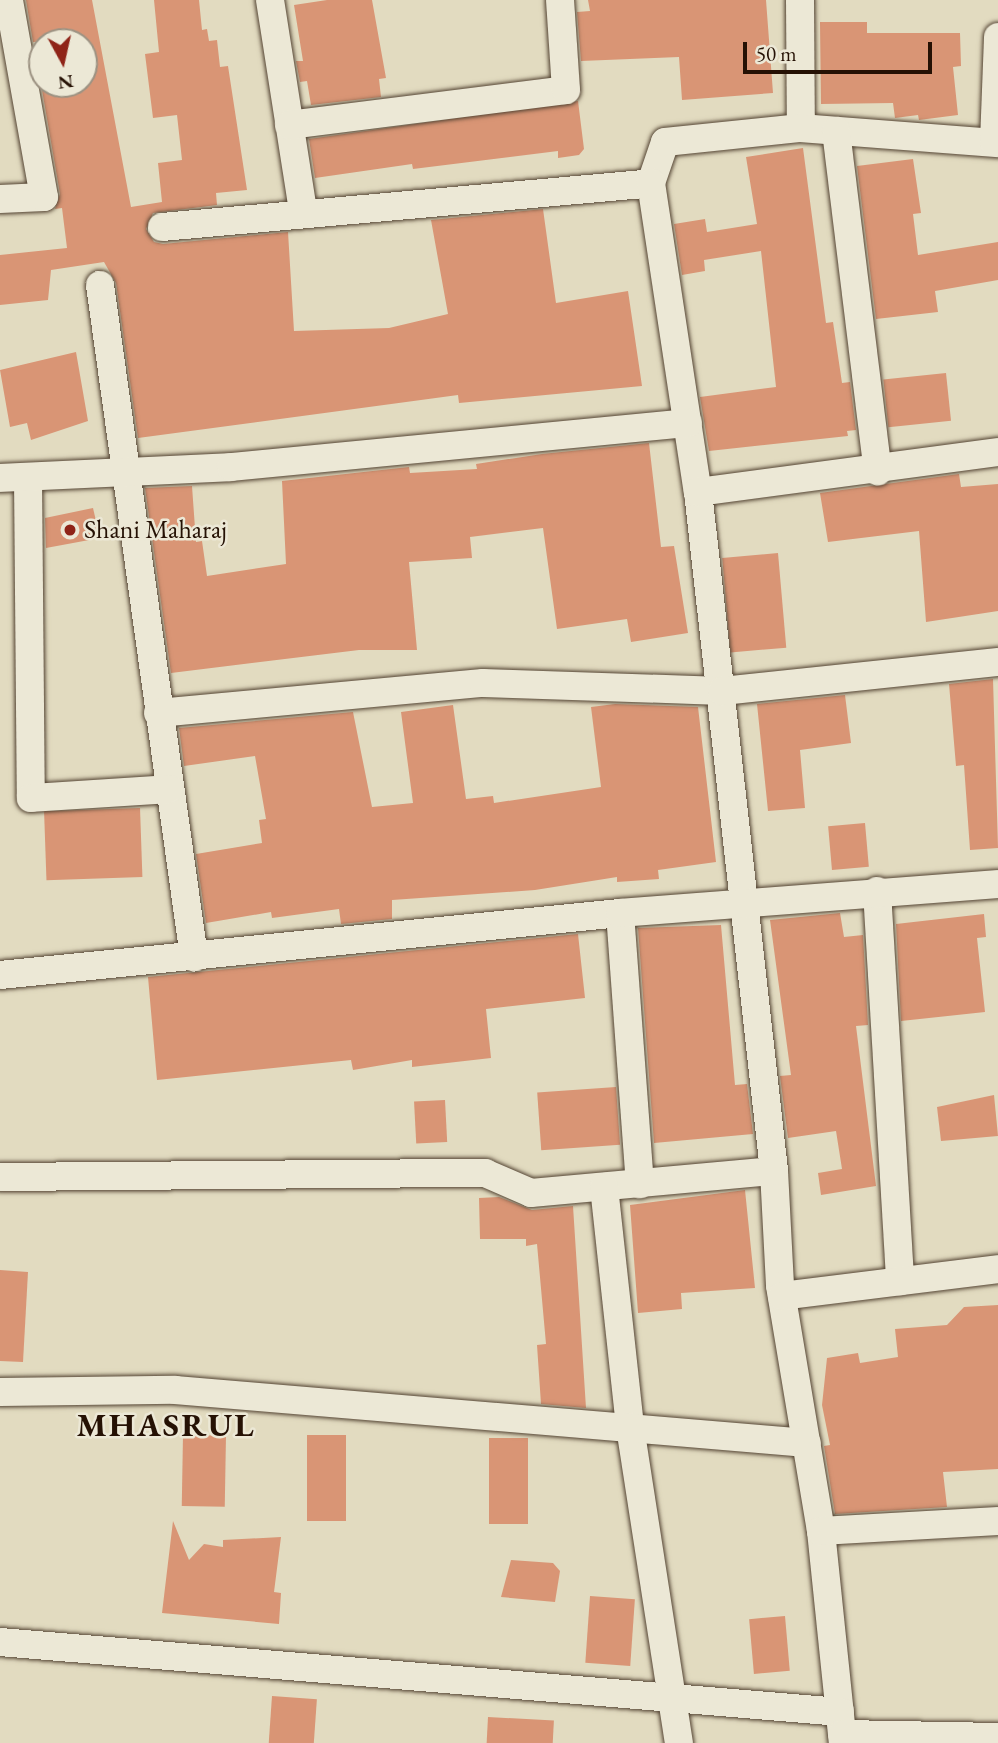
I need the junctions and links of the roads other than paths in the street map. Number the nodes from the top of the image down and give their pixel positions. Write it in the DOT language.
graph roads {
  1 [pos="9,0"];
  2 [pos="270,0"];
  3 [pos="560,0"];
  4 [pos="800,0"];
  5 [pos="998,37"];
  6 [pos="289,125"];
  7 [pos="801,128"];
  8 [pos="836,131"];
  9 [pos="996,143"];
  10 [pos="651,183"];
  11 [pos="0,199"];
  12 [pos="303,211"];
  13 [pos="162,227"];
  14 [pos="100,285"];
  15 [pos="688,423"];
  16 [pos="998,452"];
  17 [pos="878,471"];
  18 [pos="123,472"];
  19 [pos="28,477"];
  20 [pos="0,478"];
  21 [pos="698,492"];
  22 [pos="998,662"];
  23 [pos="722,691"];
  24 [pos="158,713"];
  25 [pos="169,789"];
  26 [pos="998,884"];
  27 [pos="877,891"];
  28 [pos="744,903"];
  29 [pos="620,913"];
  30 [pos="194,957"];
  31 [pos="0,975"];
  32 [pos="774,1171"];
  33 [pos="0,1177"];
  34 [pos="640,1184"];
  35 [pos="604,1187"];
  36 [pos="998,1269"];
  37 [pos="900,1281"];
  38 [pos="782,1296"];
  39 [pos="0,1392"];
  40 [pos="630,1427"];
  41 [pos="807,1443"];
  42 [pos="998,1521"];
  43 [pos="821,1531"];
  44 [pos="0,1642"];
  45 [pos="672,1698"];
  46 [pos="842,1730"];
  47 [pos="998,1737"];
  48 [pos="679,1743"];
  1 -- 11 [label="street"];
  2 -- 6 [label="street"];
  3 -- 6 [label="street"];
  4 -- 7 [label="street"];
  5 -- 9 [label="street"];
  6 -- 12 [label="street"];
  7 -- 8 [label="street"];
  7 -- 10 [label="street"];
  8 -- 9 [label="street"];
  8 -- 17 [label="street"];
  10 -- 12 [label="street"];
  10 -- 15 [label="street"];
  12 -- 13 [label="street"];
  14 -- 18 [label="street"];
  15 -- 18 [label="street"];
  15 -- 21 [label="street"];
  16 -- 17 [label="street"];
  17 -- 21 [label="street"];
  18 -- 19 [label="street"];
  18 -- 24 [label="street"];
  19 -- 20 [label="street"];
  19 -- 25 [label="street"];
  21 -- 23 [label="street"];
  22 -- 23 [label="street"];
  23 -- 24 [label="street"];
  23 -- 28 [label="street"];
  24 -- 25 [label="street"];
  25 -- 30 [label="street"];
  26 -- 27 [label="street"];
  27 -- 28 [label="street"];
  27 -- 37 [label="street"];
  28 -- 29 [label="street"];
  28 -- 32 [label="street"];
  29 -- 30 [label="street"];
  29 -- 34 [label="street"];
  30 -- 31 [label="street"];
  32 -- 34 [label="street"];
  32 -- 38 [label="street"];
  33 -- 35 [label="street"];
  34 -- 35 [label="street"];
  35 -- 40 [label="street"];
  36 -- 37 [label="street"];
  37 -- 38 [label="street"];
  38 -- 41 [label="street"];
  39 -- 40 [label="street"];
  40 -- 41 [label="street"];
  40 -- 45 [label="street"];
  41 -- 43 [label="street"];
  42 -- 43 [label="street"];
  43 -- 46 [label="street"];
  44 -- 45 [label="street"];
  45 -- 46 [label="street"];
  45 -- 48 [label="street"];
  46 -- 47 [label="street"];
}
